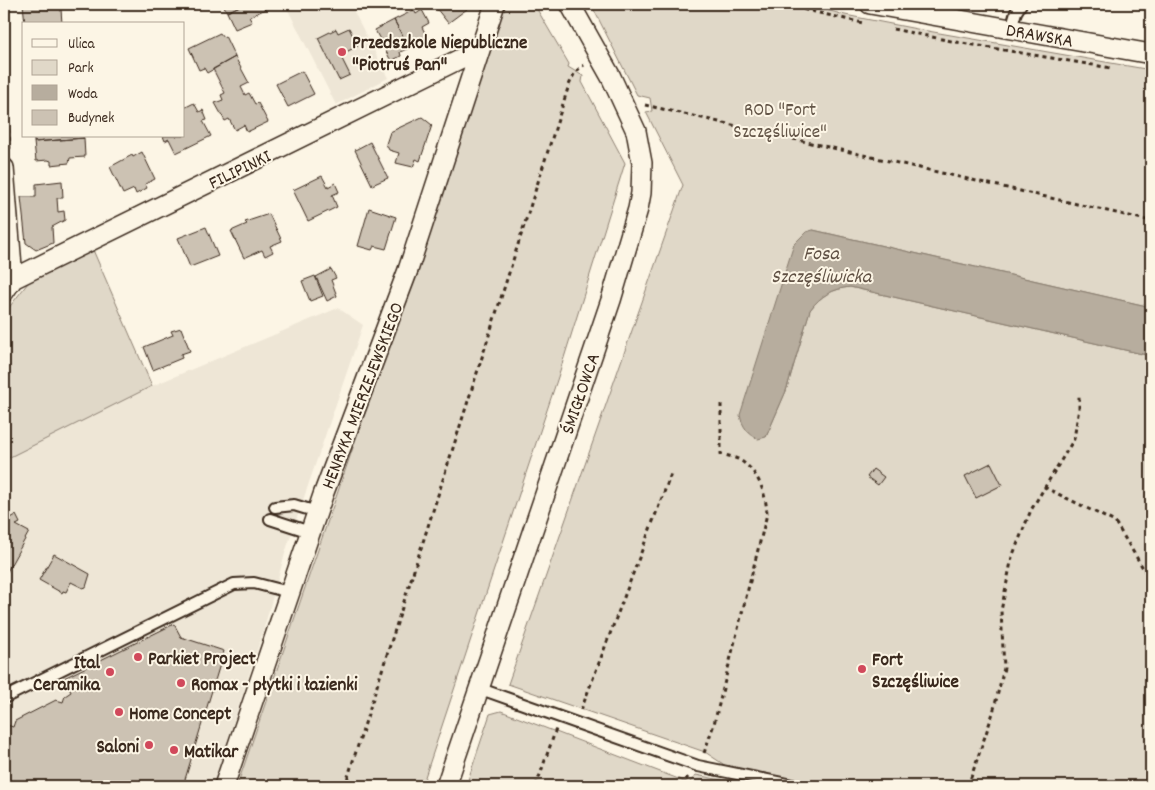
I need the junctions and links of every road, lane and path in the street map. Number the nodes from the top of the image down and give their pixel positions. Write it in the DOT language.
graph roads {
  1 [pos="494,4"];
  2 [pos="570,4"];
  3 [pos="870,4"];
  4 [pos="1021,4"];
  5 [pos="1011,29"];
  6 [pos="478,50"];
  7 [pos="1151,54"];
  8 [pos="4,65"];
  9 [pos="575,72"];
  10 [pos="651,105"];
  11 [pos="7,163"];
  12 [pos="1151,221"];
  13 [pos="8,285"];
  14 [pos="1079,395"];
  15 [pos="721,402"];
  16 [pos="671,474"];
  17 [pos="1044,487"];
  18 [pos="275,507"];
  19 [pos="318,509"];
  20 [pos="270,519"];
  21 [pos="310,532"];
  22 [pos="1151,581"];
  23 [pos="289,592"];
  24 [pos="478,688"];
  25 [pos="4,698"];
  26 [pos="582,709"];
  27 [pos="555,733"];
  28 [pos="704,752"];
  29 [pos="684,781"];
  30 [pos="224,786"];
  31 [pos="345,786"];
  32 [pos="446,786"];
  33 [pos="536,786"];
  34 [pos="681,786"];
  35 [pos="797,786"];
  36 [pos="968,786"];
  1 -- 6 [label="street, HENRYKA MIERZEJEWSKIEGO"];
  2 -- 24 [label="street, ŚMIGŁOWCA"];
  3 -- 5 [label="street, DRAWSKA"];
  4 -- 5 [label="lane"];
  5 -- 7 [label="street, DRAWSKA"];
  6 -- 13 [label="street, FILIPINKI"];
  6 -- 19 [label="street, HENRYKA MIERZEJEWSKIEGO"];
  8 -- 11 [label="path"];
  9 -- 31 [label="path"];
  10 -- 12 [label="path"];
  11 -- 13 [label="street"];
  14 -- 17 [label="path"];
  15 -- 28 [label="path"];
  16 -- 26 [label="path"];
  17 -- 22 [label="path"];
  17 -- 36 [label="path"];
  18 -- 19 [label="lane"];
  19 -- 21 [label="street, HENRYKA MIERZEJEWSKIEGO"];
  20 -- 21 [label="lane"];
  21 -- 23 [label="street, HENRYKA MIERZEJEWSKIEGO"];
  23 -- 25 [label="lane"];
  23 -- 30 [label="street, HENRYKA MIERZEJEWSKIEGO"];
  24 -- 32 [label="street, ŚMIGŁOWCA"];
  24 -- 35 [label="lane"];
  27 -- 33 [label="path"];
  29 -- 34 [label="path"];
}
